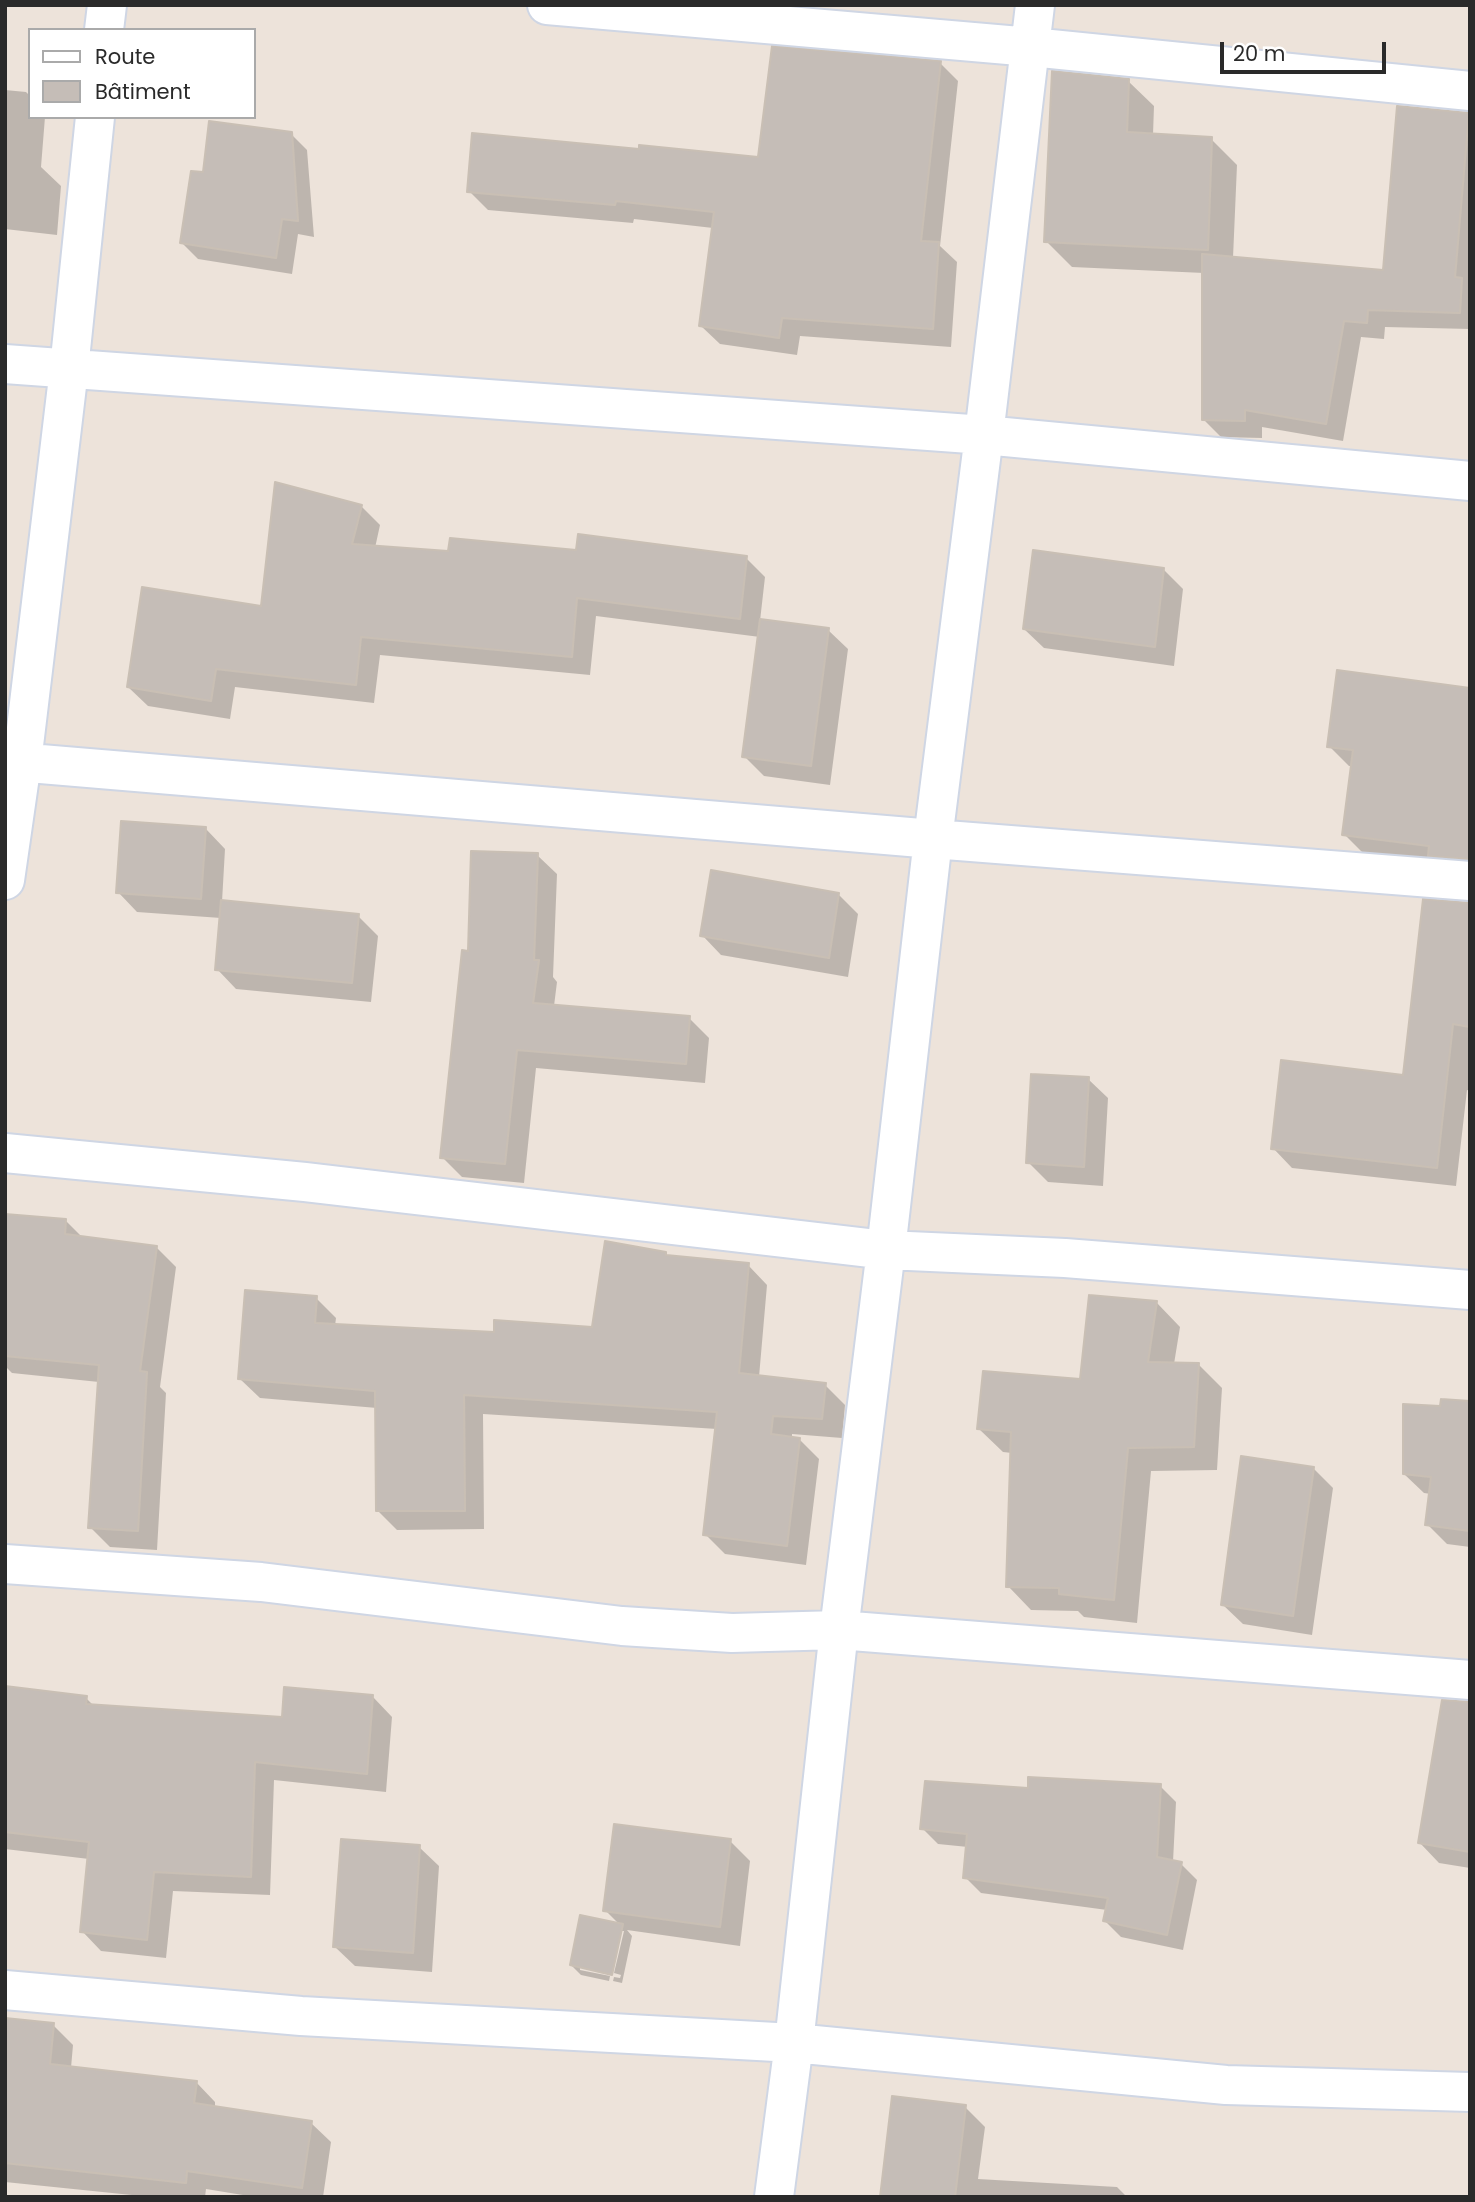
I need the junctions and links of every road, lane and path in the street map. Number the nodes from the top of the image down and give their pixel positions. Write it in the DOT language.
graph roads {
  1 [pos="107,5"];
  2 [pos="547,5"];
  3 [pos="1035,5"];
  4 [pos="104,28"];
  5 [pos="1031,47"];
  6 [pos="1470,92"];
  7 [pos="95,119"];
  8 [pos="5,364"];
  9 [pos="69,369"];
  10 [pos="984,435"];
  11 [pos="1470,481"];
  12 [pos="14,761"];
  13 [pos="933,839"];
  14 [pos="5,880"];
  15 [pos="1470,881"];
  16 [pos="5,1153"];
  17 [pos="886,1250"];
  18 [pos="1470,1290"];
  19 [pos="5,1564"];
  20 [pos="839,1630"];
  21 [pos="1470,1680"];
  22 [pos="5,1990"];
  23 [pos="794,2043"];
  24 [pos="1470,2092"];
  25 [pos="774,2197"];
  1 -- 4 [label="street"];
  2 -- 5 [label="street"];
  3 -- 5 [label="street"];
  5 -- 6 [label="street"];
  5 -- 10 [label="street"];
  7 -- 9 [label="street"];
  8 -- 9 [label="street"];
  9 -- 10 [label="street"];
  9 -- 12 [label="street"];
  10 -- 11 [label="street"];
  10 -- 13 [label="street"];
  12 -- 13 [label="street"];
  12 -- 14 [label="street"];
  13 -- 15 [label="street"];
  13 -- 17 [label="street"];
  16 -- 17 [label="street"];
  17 -- 18 [label="street"];
  17 -- 20 [label="street"];
  19 -- 20 [label="street"];
  20 -- 21 [label="street"];
  20 -- 23 [label="street"];
  22 -- 23 [label="street"];
  23 -- 24 [label="street"];
  23 -- 25 [label="street"];
}
